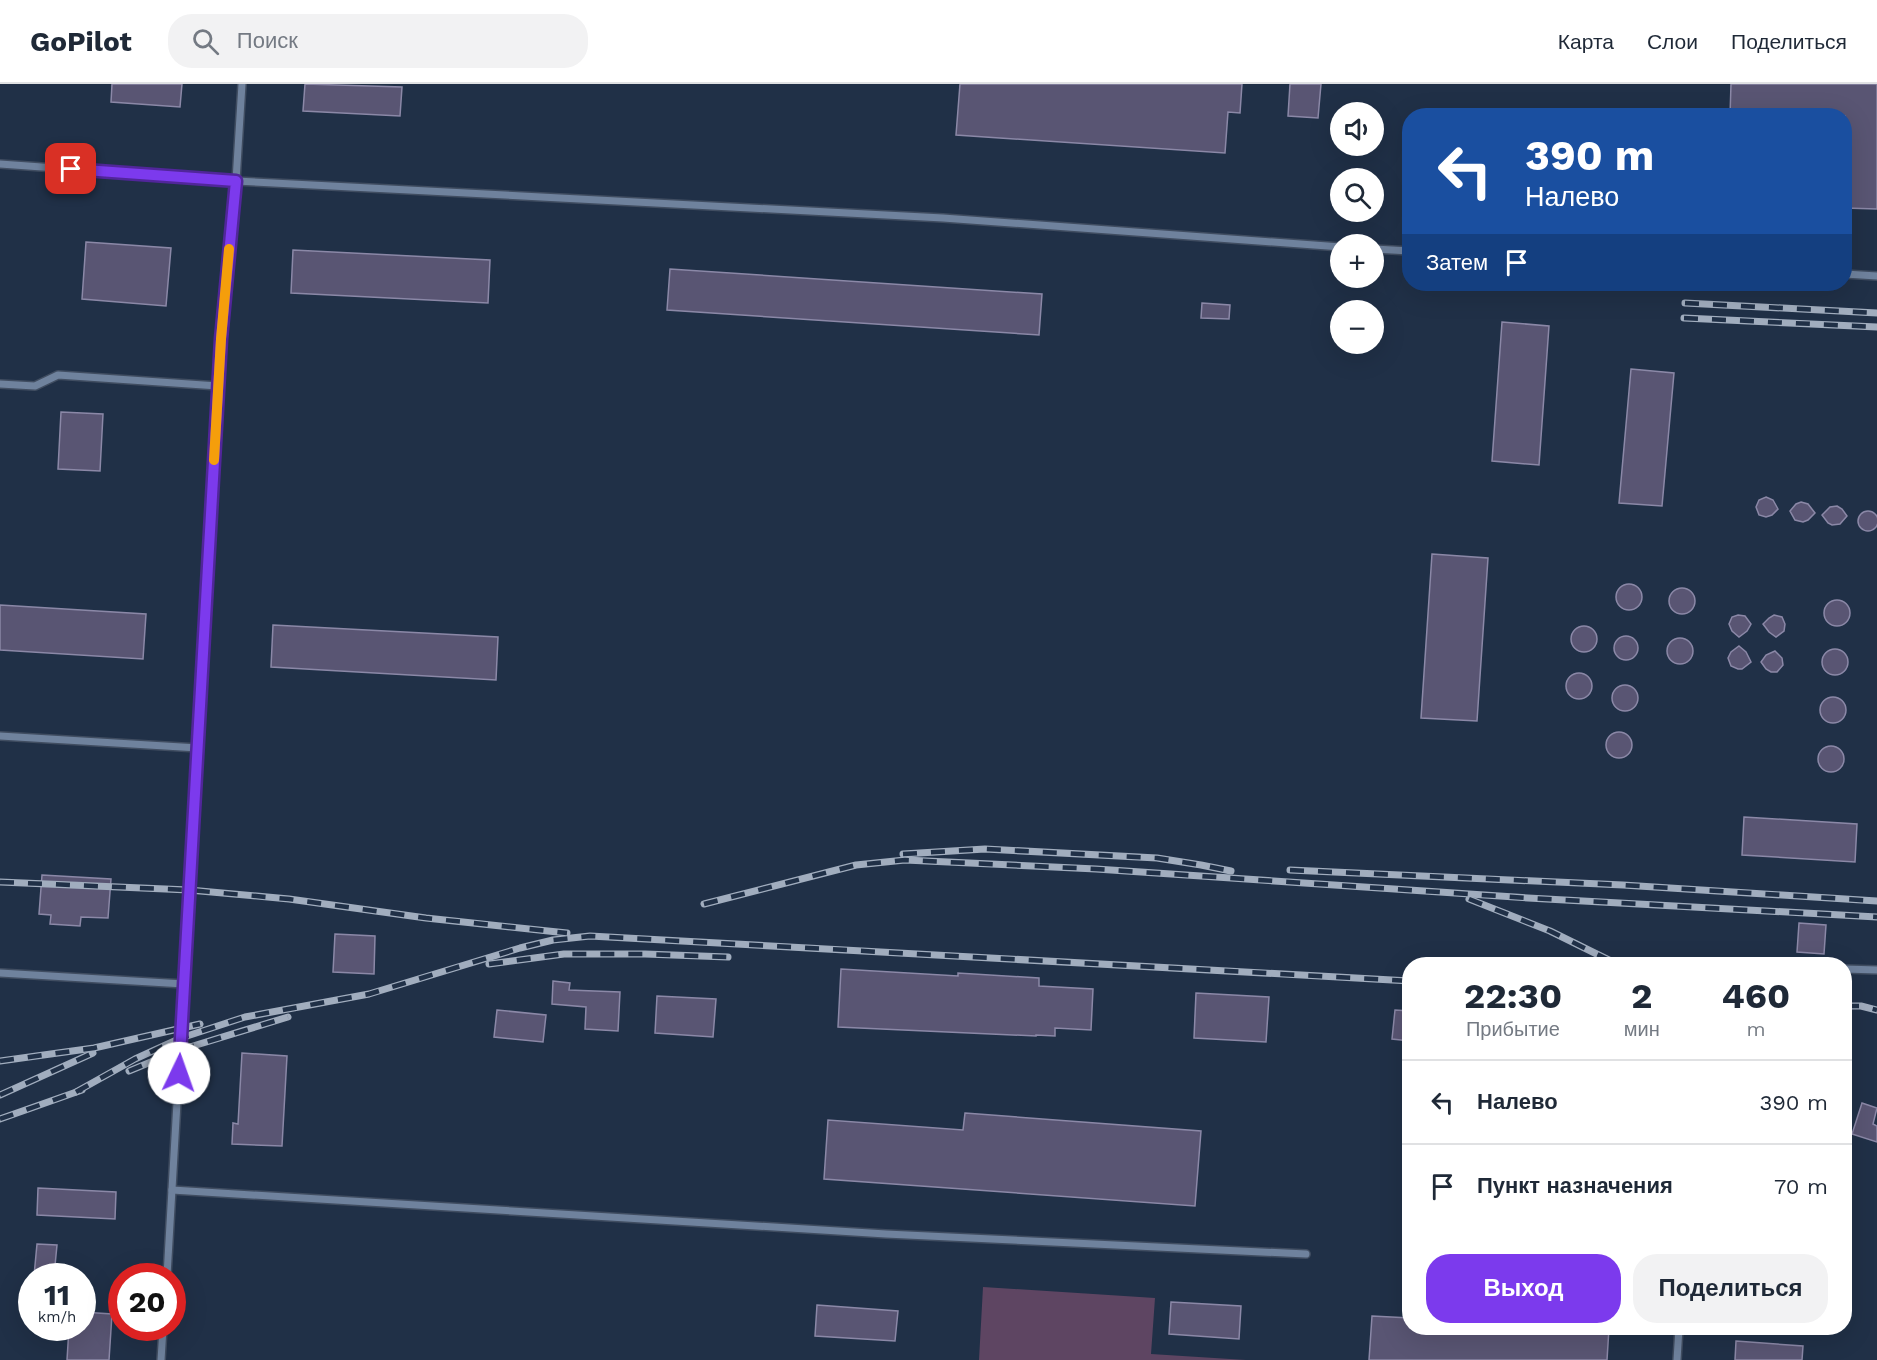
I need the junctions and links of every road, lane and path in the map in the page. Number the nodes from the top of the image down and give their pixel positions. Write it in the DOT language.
graph roads {
  1 [pos="242,84"];
  2 [pos="0,164"];
  3 [pos="236,181"];
  4 [pos="1330,246"];
  5 [pos="1384,250"];
  6 [pos="1402,251"];
  7 [pos="1852,274"];
  8 [pos="1877,276"];
  9 [pos="0,384"];
  10 [pos="218,386"];
  11 [pos="0,736"];
  12 [pos="198,748"];
  13 [pos="1852,969"];
  14 [pos="1877,970"];
  15 [pos="0,973"];
  16 [pos="184,984"];
  17 [pos="172,1190"];
  18 [pos="1306,1254"];
  19 [pos="168,1263"];
  20 [pos="1679,1335"];
  21 [pos="162,1341"];
  22 [pos="161,1360"];
  23 [pos="1677,1360"];
  1 -- 3 [label="lane"];
  2 -- 3 [label="lane"];
  3 -- 4 [label="lane"];
  3 -- 10 [label="lane"];
  5 -- 6 [label="lane"];
  7 -- 8 [label="lane"];
  9 -- 10 [label="lane"];
  10 -- 12 [label="lane"];
  11 -- 12 [label="lane"];
  12 -- 16 [label="lane"];
  13 -- 14 [label="lane"];
  15 -- 16 [label="lane"];
  16 -- 17 [label="lane"];
  17 -- 18 [label="lane"];
  17 -- 19 [label="lane"];
  20 -- 23 [label="lane"];
  21 -- 22 [label="lane"];
}
